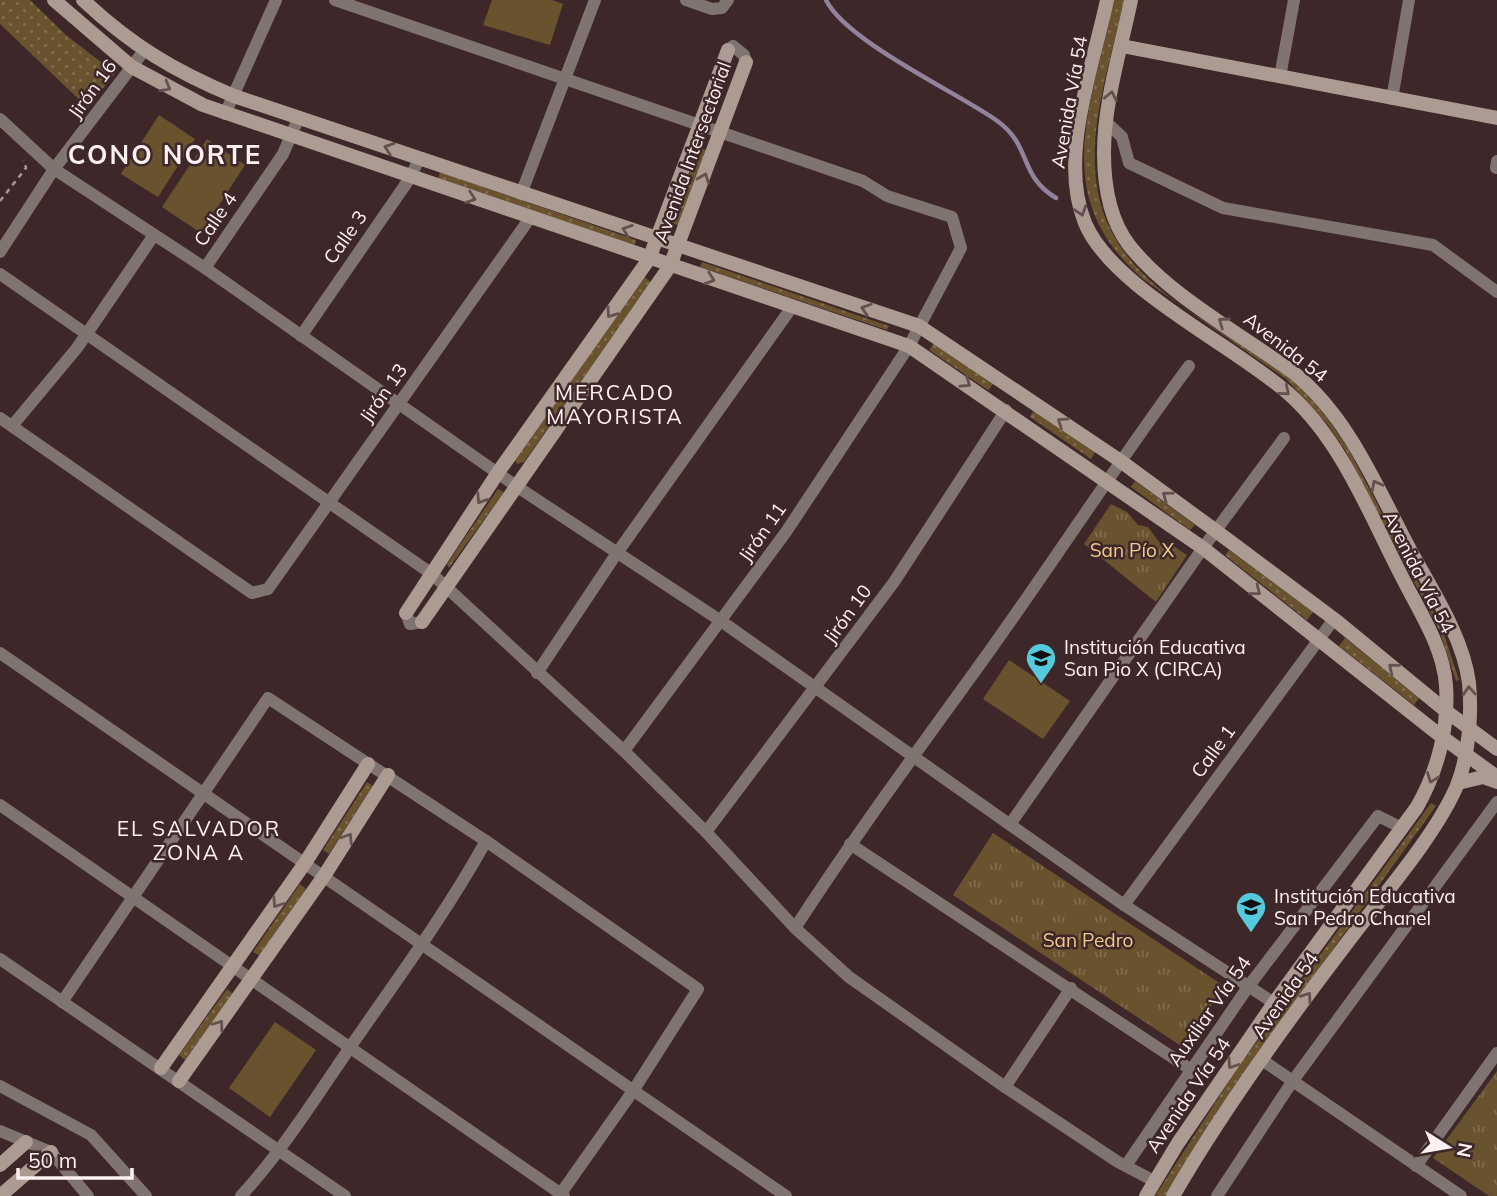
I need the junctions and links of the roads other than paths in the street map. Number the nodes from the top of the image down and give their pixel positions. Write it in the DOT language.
graph roads {
  1 [pos="54,0"];
  2 [pos="83,0"];
  3 [pos="276,0"];
  4 [pos="335,0"];
  5 [pos="595,0"];
  6 [pos="686,0"];
  7 [pos="728,0"];
  8 [pos="1107,0"];
  9 [pos="1132,0"];
  10 [pos="1294,0"];
  11 [pos="1409,0"];
  12 [pos="1122,46"];
  13 [pos="728,50"];
  14 [pos="143,52"];
  15 [pos="746,62"];
  16 [pos="132,67"];
  17 [pos="1280,77"];
  18 [pos="565,79"];
  19 [pos="234,96"];
  20 [pos="1392,99"];
  21 [pos="225,114"];
  22 [pos="299,117"];
  23 [pos="1497,118"];
  24 [pos="0,119"];
  25 [pos="1106,122"];
  26 [pos="701,126"];
  27 [pos="722,131"];
  28 [pos="292,136"];
  29 [pos="419,159"];
  30 [pos="54,169"];
  31 [pos="410,178"];
  32 [pos="521,194"];
  33 [pos="530,218"];
  34 [pos="154,235"];
  35 [pos="657,240"];
  36 [pos="679,246"];
  37 [pos="0,252"];
  38 [pos="649,259"];
  39 [pos="670,266"];
  40 [pos="205,268"];
  41 [pos="0,274"];
  42 [pos="1497,292"];
  43 [pos="792,307"];
  44 [pos="919,326"];
  45 [pos="87,333"];
  46 [pos="301,336"];
  47 [pos="909,346"];
  48 [pos="1189,366"];
  49 [pos="1019,392"];
  50 [pos="399,403"];
  51 [pos="1006,410"];
  52 [pos="0,418"];
  53 [pos="12,426"];
  54 [pos="1284,438"];
  55 [pos="1119,460"];
  56 [pos="499,471"];
  57 [pos="1107,480"];
  58 [pos="516,486"];
  59 [pos="332,502"];
  60 [pos="1216,531"];
  61 [pos="1203,548"];
  62 [pos="617,552"];
  63 [pos="432,574"];
  64 [pos="449,587"];
  65 [pos="406,613"];
  66 [pos="1334,619"];
  67 [pos="721,621"];
  68 [pos="422,622"];
  69 [pos="1319,639"];
  70 [pos="0,653"];
  71 [pos="537,673"];
  72 [pos="815,690"];
  73 [pos="1446,711"];
  74 [pos="1469,728"];
  75 [pos="1442,737"];
  76 [pos="1497,749"];
  77 [pos="624,751"];
  78 [pos="1465,753"];
  79 [pos="914,755"];
  80 [pos="369,764"];
  81 [pos="388,775"];
  82 [pos="1497,780"];
  83 [pos="1458,783"];
  84 [pos="204,794"];
  85 [pos="1497,802"];
  86 [pos="0,805"];
  87 [pos="1011,823"];
  88 [pos="1402,828"];
  89 [pos="706,832"];
  90 [pos="486,841"];
  91 [pos="850,844"];
  92 [pos="305,863"];
  93 [pos="324,876"];
  94 [pos="132,897"];
  95 [pos="1124,905"];
  96 [pos="795,928"];
  97 [pos="422,944"];
  98 [pos="0,959"];
  99 [pos="233,967"];
  100 [pos="252,978"];
  101 [pos="1248,987"];
  102 [pos="1071,988"];
  103 [pos="61,1002"];
  104 [pos="1274,1003"];
  105 [pos="350,1047"];
  106 [pos="1497,1053"];
  107 [pos="1262,1060"];
  108 [pos="161,1068"];
  109 [pos="1190,1069"];
  110 [pos="179,1081"];
  111 [pos="1292,1082"];
  112 [pos="0,1086"];
  113 [pos="1005,1087"];
  114 [pos="633,1090"];
  115 [pos="0,1131"];
  116 [pos="26,1142"];
  117 [pos="279,1151"];
  118 [pos="51,1152"];
  119 [pos="1127,1164"];
  120 [pos="0,1165"];
  121 [pos="1416,1166"];
  122 [pos="1154,1181"];
  123 [pos="561,1195"];
  124 [pos="1,1196"];
  125 [pos="89,1196"];
  126 [pos="146,1196"];
  127 [pos="241,1196"];
  128 [pos="345,1196"];
  129 [pos="786,1196"];
  130 [pos="1146,1196"];
  131 [pos="1173,1196"];
  132 [pos="1217,1196"];
  133 [pos="1461,1196"];
  1 -- 16 [label="street"];
  2 -- 14 [label="street"];
  3 -- 19 [label="street"];
  4 -- 18 [label="street"];
  5 -- 18 [label="street"];
  6 -- 7 [label="street"];
  8 -- 73 [label="street, Avenida Vía 54, one-way"];
  9 -- 12 [label="street, Avenida 54"];
  10 -- 17 [label="street"];
  11 -- 20 [label="street"];
  12 -- 17 [label="street"];
  25 -- 12 [label="street, Avenida 54, one-way"];
  13 -- 15 [label="street, Avenida Intersectorial"];
  13 -- 26 [label="street, Avenida Intersectorial"];
  14 -- 16 [label="street, Jirón 16"];
  14 -- 19 [label="street"];
  15 -- 27 [label="street, Avenida Intersectorial"];
  16 -- 21 [label="street, one-way"];
  16 -- 30 [label="street, Jirón 16"];
  17 -- 20 [label="street"];
  18 -- 26 [label="street"];
  18 -- 32 [label="street"];
  19 -- 21 [label="street"];
  19 -- 22 [label="street"];
  20 -- 23 [label="street"];
  21 -- 28 [label="street"];
  22 -- 28 [label="street, Calle 4"];
  29 -- 22 [label="street, one-way"];
  24 -- 30 [label="street"];
  25 -- 42 [label="street"];
  74 -- 25 [label="street, Avenida 54, one-way"];
  26 -- 27 [label="street"];
  26 -- 35 [label="street, Avenida Intersectorial"];
  36 -- 27 [label="street, Avenida Intersectorial, one-way"];
  27 -- 44 [label="street, Jirón 11"];
  28 -- 31 [label="street"];
  28 -- 40 [label="street, Calle 4"];
  29 -- 31 [label="street, Calle 3"];
  29 -- 32 [label="street"];
  30 -- 34 [label="street"];
  30 -- 37 [label="street, Jirón 16"];
  31 -- 33 [label="street, one-way"];
  31 -- 46 [label="street, Calle 3"];
  35 -- 32 [label="street, one-way"];
  33 -- 38 [label="street"];
  33 -- 50 [label="street, Jirón 13"];
  34 -- 40 [label="street"];
  34 -- 45 [label="street"];
  35 -- 36 [label="street"];
  35 -- 38 [label="street, Avenida Intersectorial"];
  36 -- 39 [label="street, Avenida Intersectorial"];
  44 -- 36 [label="street, one-way"];
  38 -- 39 [label="street"];
  38 -- 56 [label="street, Avenida Intersectorial, one-way"];
  39 -- 43 [label="street, one-way"];
  39 -- 58 [label="street, Avenida Intersectorial"];
  40 -- 46 [label="street"];
  41 -- 45 [label="street"];
  43 -- 47 [label="street"];
  43 -- 62 [label="street"];
  44 -- 47 [label="street, Jirón 11"];
  44 -- 49 [label="street"];
  45 -- 53 [label="street"];
  45 -- 59 [label="street"];
  46 -- 50 [label="street"];
  47 -- 51 [label="street, one-way"];
  47 -- 67 [label="street, Jirón 11"];
  48 -- 55 [label="street"];
  49 -- 51 [label="street"];
  55 -- 49 [label="street, one-way"];
  50 -- 56 [label="street"];
  50 -- 59 [label="street, Jirón 13"];
  51 -- 57 [label="street"];
  51 -- 72 [label="street, Jirón 10"];
  52 -- 53 [label="street"];
  53 -- 59 [label="street, Jirón 13"];
  54 -- 60 [label="street"];
  55 -- 57 [label="street"];
  60 -- 55 [label="street, one-way"];
  56 -- 58 [label="street"];
  56 -- 63 [label="street, Avenida Intersectorial, one-way"];
  57 -- 61 [label="street"];
  57 -- 79 [label="street"];
  58 -- 62 [label="street"];
  58 -- 64 [label="street, Avenida Intersectorial"];
  59 -- 63 [label="street"];
  60 -- 61 [label="street"];
  60 -- 66 [label="street"];
  61 -- 69 [label="street, one-way"];
  61 -- 87 [label="street"];
  62 -- 67 [label="street"];
  62 -- 71 [label="street"];
  63 -- 64 [label="street"];
  63 -- 65 [label="street, Avenida Intersectorial"];
  64 -- 68 [label="street, Avenida Intersectorial"];
  64 -- 71 [label="street"];
  65 -- 68 [label="street, Avenida Intersectorial"];
  66 -- 69 [label="street, Calle 1"];
  73 -- 66 [label="street, one-way"];
  67 -- 72 [label="street"];
  67 -- 77 [label="street, Jirón 11"];
  69 -- 75 [label="street"];
  69 -- 95 [label="street, Calle 1"];
  70 -- 84 [label="street"];
  71 -- 77 [label="street"];
  72 -- 79 [label="street"];
  72 -- 89 [label="street, Jirón 10"];
  73 -- 74 [label="street"];
  73 -- 75 [label="street, Avenida Vía 54"];
  74 -- 76 [label="street"];
  74 -- 78 [label="street, Avenida 54"];
  75 -- 78 [label="street"];
  75 -- 88 [label="street, Avenida Vía 54, one-way"];
  77 -- 89 [label="street"];
  78 -- 82 [label="street"];
  78 -- 83 [label="street, Avenida 54"];
  79 -- 87 [label="street"];
  79 -- 91 [label="street"];
  80 -- 81 [label="street"];
  80 -- 84 [label="street"];
  80 -- 92 [label="street"];
  81 -- 90 [label="street"];
  93 -- 81 [label="street, one-way"];
  82 -- 83 [label="street"];
  107 -- 83 [label="street, Avenida 54, one-way"];
  84 -- 92 [label="street"];
  84 -- 94 [label="street"];
  85 -- 111 [label="street"];
  86 -- 94 [label="street"];
  87 -- 95 [label="street"];
  88 -- 101 [label="street, Auxiliar Vía 54"];
  88 -- 104 [label="street, Avenida Vía 54"];
  89 -- 96 [label="street"];
  90 -- 97 [label="street"];
  90 -- 114 [label="street"];
  91 -- 96 [label="street"];
  91 -- 102 [label="street"];
  92 -- 93 [label="street"];
  92 -- 99 [label="street, one-way"];
  93 -- 97 [label="street"];
  93 -- 100 [label="street"];
  94 -- 99 [label="street"];
  94 -- 103 [label="street"];
  95 -- 101 [label="street"];
  96 -- 113 [label="street"];
  97 -- 105 [label="street"];
  97 -- 114 [label="street"];
  98 -- 103 [label="street"];
  99 -- 100 [label="street"];
  99 -- 108 [label="street"];
  100 -- 105 [label="street"];
  110 -- 100 [label="street, one-way"];
  101 -- 104 [label="street"];
  101 -- 109 [label="street, Auxiliar Vía 54"];
  102 -- 109 [label="street"];
  102 -- 113 [label="street"];
  103 -- 108 [label="street"];
  104 -- 122 [label="street, Avenida Vía 54, one-way"];
  105 -- 117 [label="street"];
  105 -- 123 [label="street"];
  106 -- 121 [label="street"];
  107 -- 111 [label="street"];
  107 -- 131 [label="street, Avenida 54"];
  108 -- 110 [label="street"];
  109 -- 119 [label="street, Auxiliar Vía 54"];
  110 -- 117 [label="street"];
  111 -- 121 [label="street"];
  111 -- 132 [label="street"];
  112 -- 126 [label="street"];
  113 -- 119 [label="street"];
  114 -- 123 [label="street"];
  114 -- 129 [label="street"];
  115 -- 116 [label="street"];
  116 -- 118 [label="street"];
  116 -- 120 [label="street"];
  117 -- 127 [label="street"];
  117 -- 128 [label="street"];
  118 -- 124 [label="street"];
  118 -- 125 [label="street"];
  119 -- 122 [label="street"];
  121 -- 133 [label="street"];
  122 -- 130 [label="street, Avenida Vía 54"];
}
